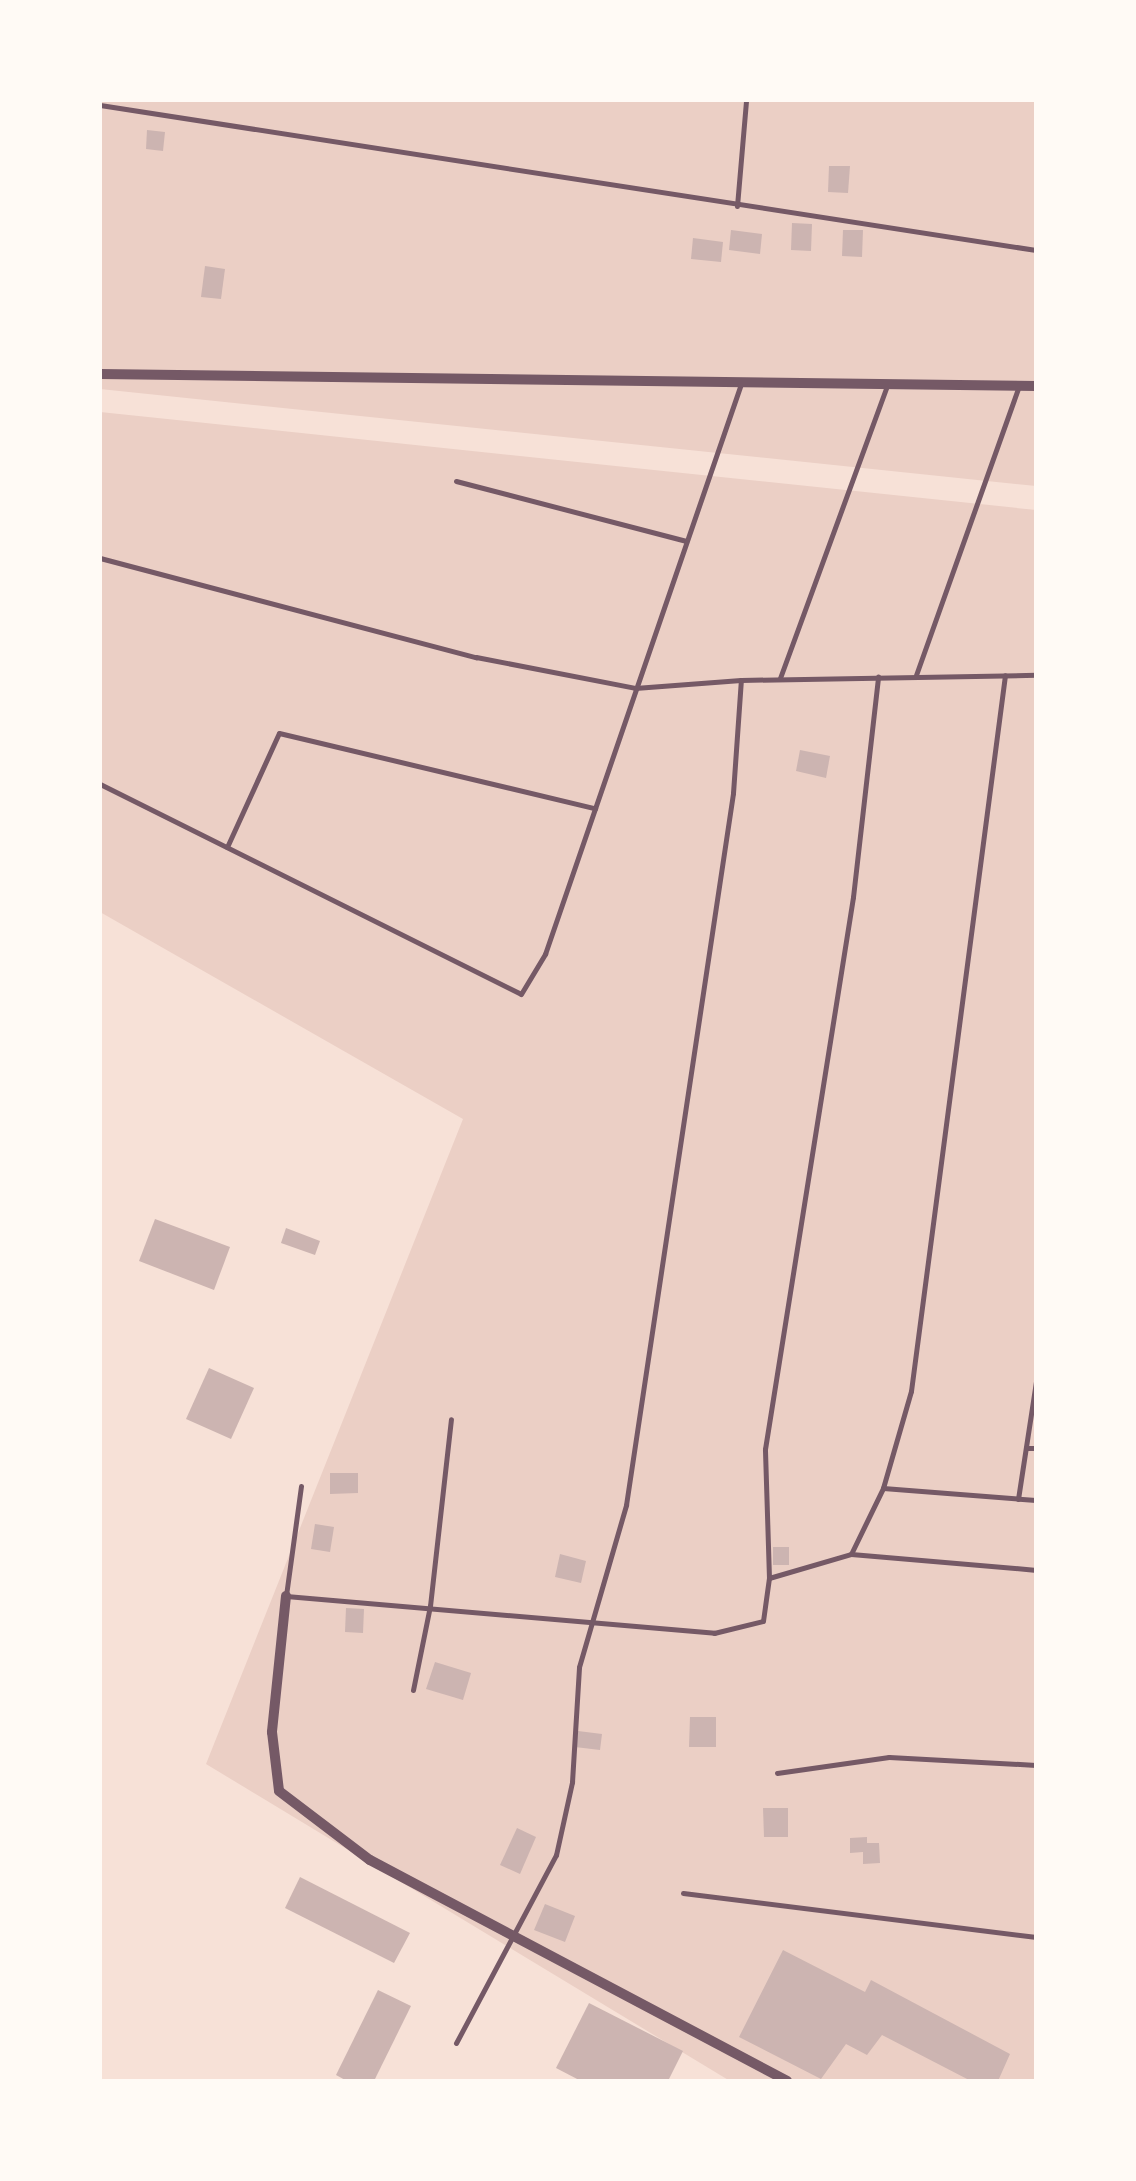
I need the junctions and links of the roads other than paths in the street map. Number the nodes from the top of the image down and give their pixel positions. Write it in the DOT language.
graph roads {
  1 [pos="746,100"];
  2 [pos="100,105"];
  3 [pos="736,206"];
  4 [pos="1036,250"];
  5 [pos="100,374"];
  6 [pos="743,378"];
  7 [pos="888,382"];
  8 [pos="1019,386"];
  9 [pos="1036,386"];
  10 [pos="456,481"];
  11 [pos="686,540"];
  12 [pos="100,558"];
  13 [pos="1005,674"];
  14 [pos="916,675"];
  15 [pos="1036,675"];
  16 [pos="878,676"];
  17 [pos="780,678"];
  18 [pos="741,680"];
  19 [pos="635,688"];
  20 [pos="100,784"];
  21 [pos="595,808"];
  22 [pos="227,847"];
  23 [pos="1036,1381"];
  24 [pos="451,1419"];
  25 [pos="1026,1448"];
  26 [pos="1036,1448"];
  27 [pos="300,1486"];
  28 [pos="883,1488"];
  29 [pos="1018,1499"];
  30 [pos="1036,1500"];
  31 [pos="851,1554"];
  32 [pos="1036,1570"];
  33 [pos="769,1578"];
  34 [pos="286,1596"];
  35 [pos="430,1606"];
  36 [pos="592,1627"];
  37 [pos="413,1690"];
  38 [pos="1036,1765"];
  39 [pos="776,1772"];
  40 [pos="682,1893"];
  41 [pos="1036,1937"];
  42 [pos="510,1939"];
  43 [pos="456,2044"];
  44 [pos="787,2081"];
  1 -- 3 [label="lane"];
  2 -- 3 [label="lane"];
  3 -- 4 [label="lane"];
  5 -- 6 [label="street"];
  6 -- 7 [label="street"];
  6 -- 11 [label="lane"];
  7 -- 8 [label="street"];
  7 -- 17 [label="lane"];
  8 -- 9 [label="street"];
  8 -- 14 [label="lane"];
  10 -- 11 [label="lane"];
  11 -- 19 [label="lane"];
  12 -- 19 [label="lane"];
  13 -- 14 [label="lane"];
  13 -- 15 [label="lane"];
  13 -- 28 [label="lane"];
  14 -- 16 [label="lane"];
  16 -- 17 [label="lane"];
  16 -- 33 [label="lane"];
  17 -- 18 [label="lane"];
  18 -- 19 [label="lane"];
  18 -- 36 [label="lane"];
  19 -- 21 [label="lane"];
  20 -- 22 [label="lane"];
  21 -- 22 [label="lane"];
  21 -- 22 [label="lane"];
  23 -- 25 [label="lane"];
  24 -- 35 [label="lane"];
  25 -- 26 [label="lane"];
  25 -- 29 [label="lane"];
  27 -- 34 [label="lane"];
  28 -- 29 [label="lane"];
  28 -- 31 [label="lane"];
  29 -- 30 [label="lane"];
  31 -- 32 [label="lane"];
  31 -- 33 [label="lane"];
  33 -- 36 [label="lane"];
  34 -- 35 [label="lane"];
  34 -- 42 [label="street"];
  35 -- 36 [label="lane"];
  35 -- 37 [label="lane"];
  36 -- 42 [label="lane"];
  38 -- 39 [label="lane"];
  40 -- 41 [label="lane"];
  42 -- 43 [label="lane"];
  42 -- 44 [label="street"];
}
